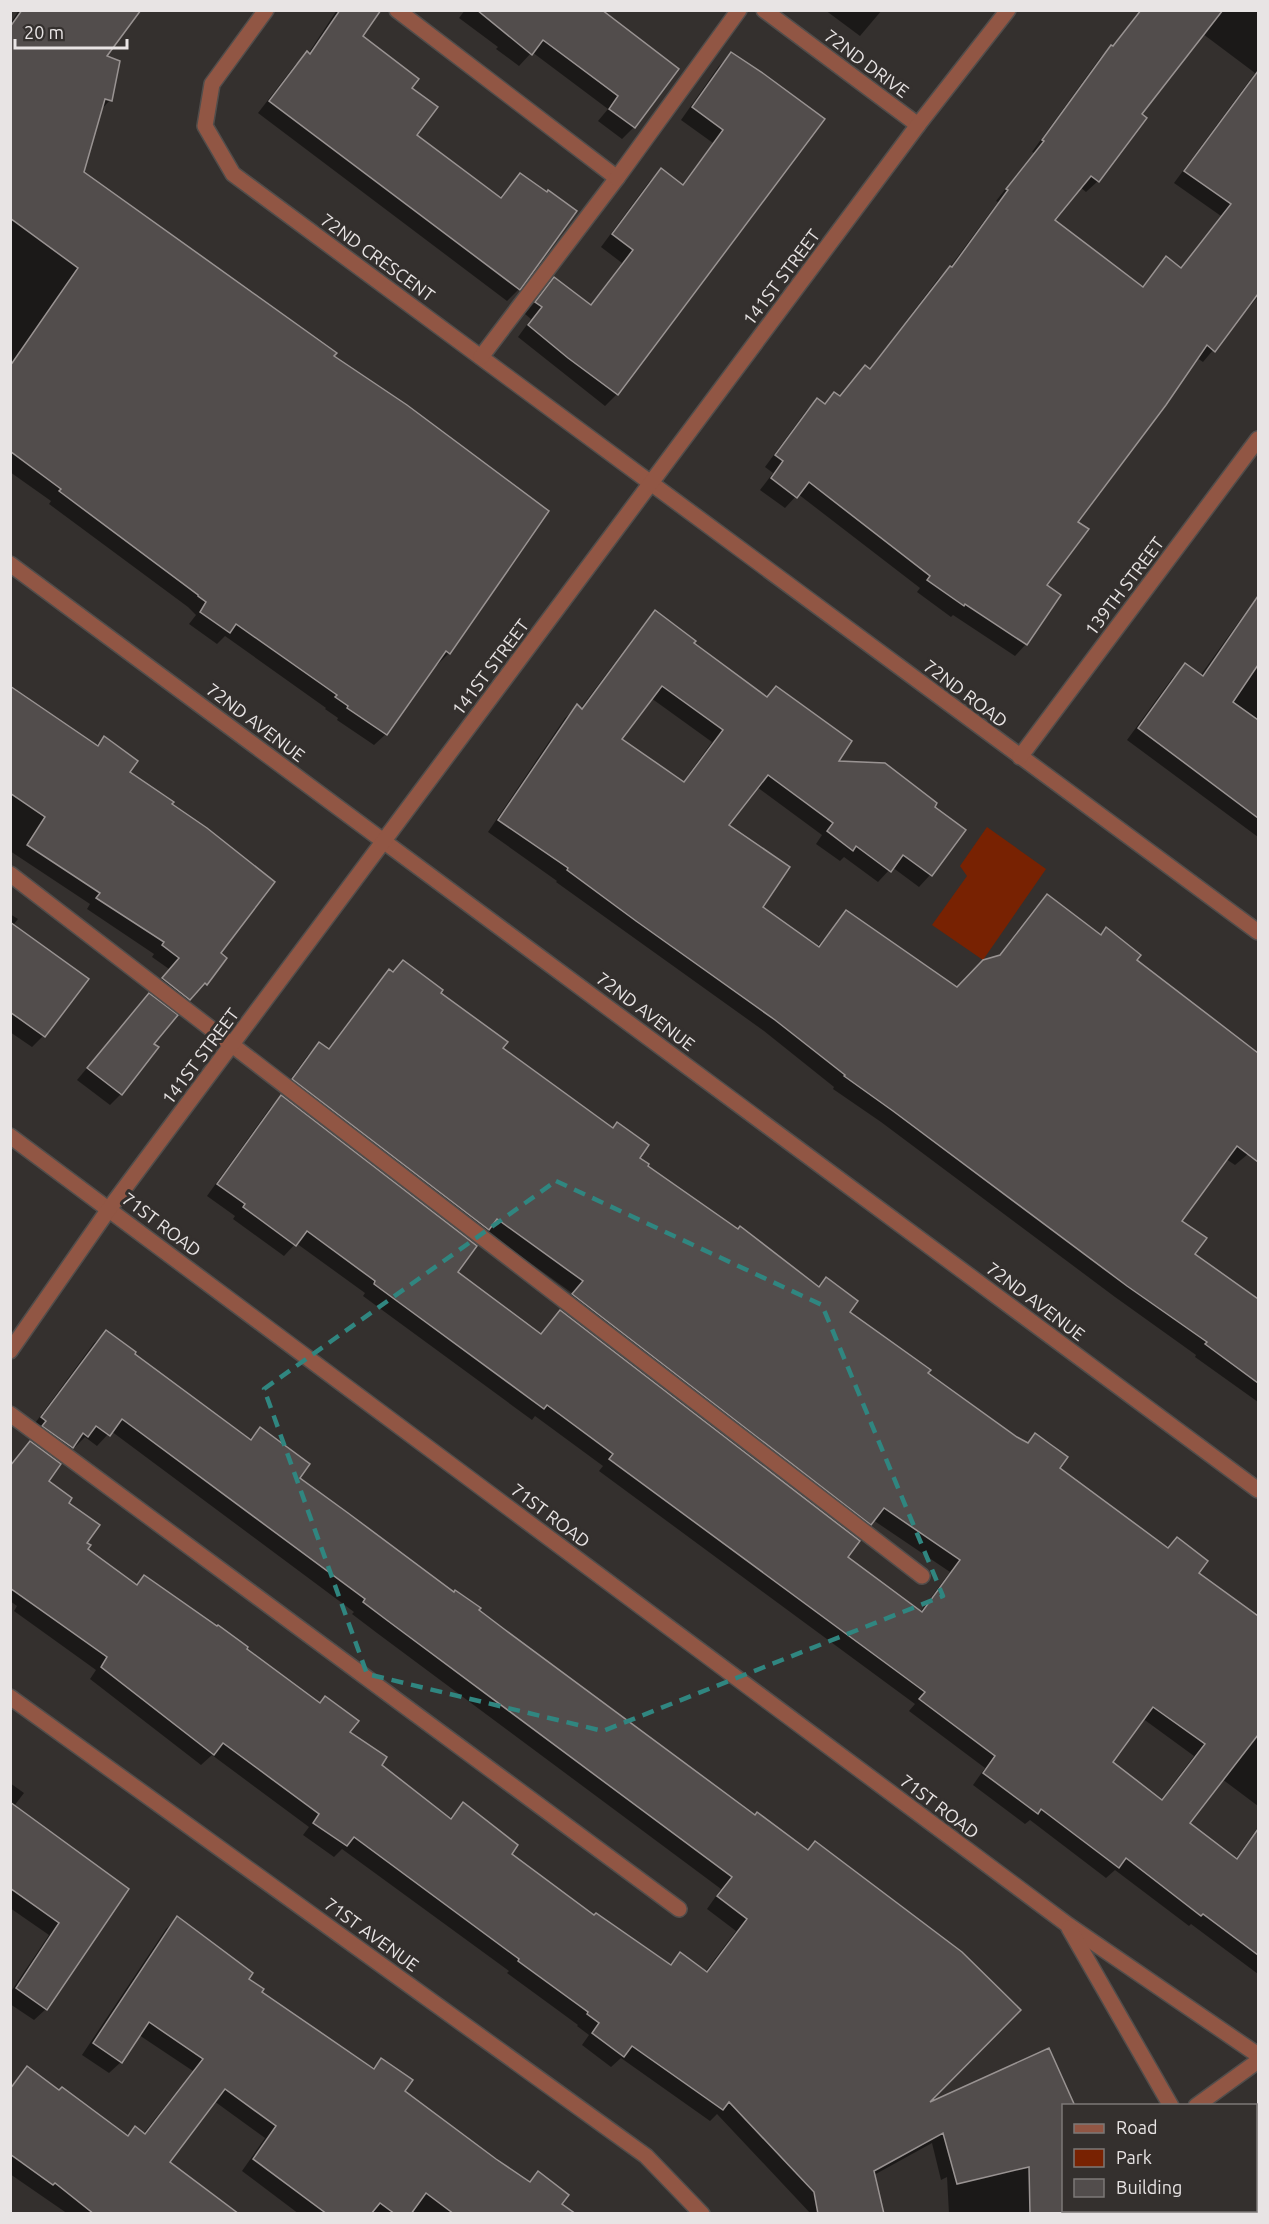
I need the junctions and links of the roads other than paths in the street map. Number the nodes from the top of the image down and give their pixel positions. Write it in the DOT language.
graph roads {
  1 [pos="266,10"];
  2 [pos="397,10"];
  3 [pos="739,10"];
  4 [pos="764,10"];
  5 [pos="1008,10"];
  6 [pos="918,125"];
  7 [pos="617,178"];
  8 [pos="481,357"];
  9 [pos="1258,439"];
  10 [pos="651,483"];
  11 [pos="10,564"];
  12 [pos="1020,757"];
  13 [pos="384,841"];
  14 [pos="10,874"];
  15 [pos="1258,932"];
  16 [pos="232,1045"];
  17 [pos="10,1136"];
  18 [pos="110,1209"];
  19 [pos="10,1351"];
  20 [pos="10,1414"];
  21 [pos="1258,1490"];
  22 [pos="922,1576"];
  23 [pos="10,1697"];
  24 [pos="679,1909"];
  25 [pos="1068,1925"];
  26 [pos="1258,2055"];
  27 [pos="1258,2061"];
  28 [pos="1170,2104"];
  29 [pos="1199,2104"];
  30 [pos="702,2214"];
  1 -- 8 [label="street, 72ND CRESCENT"];
  2 -- 7 [label="street"];
  3 -- 7 [label="street"];
  4 -- 6 [label="street, 72ND DRIVE"];
  5 -- 6 [label="street, 141ST STREET"];
  6 -- 10 [label="street, 141ST STREET"];
  7 -- 8 [label="street"];
  8 -- 10 [label="street, 72ND CRESCENT"];
  9 -- 12 [label="street, 139TH STREET"];
  10 -- 12 [label="street, 72ND ROAD"];
  10 -- 13 [label="street, 141ST STREET"];
  11 -- 13 [label="street, 72ND AVENUE"];
  12 -- 15 [label="street, 72ND ROAD"];
  13 -- 16 [label="street, 141ST STREET"];
  13 -- 21 [label="street, 72ND AVENUE"];
  14 -- 16 [label="street"];
  16 -- 18 [label="street, 141ST STREET"];
  16 -- 22 [label="street"];
  17 -- 18 [label="street, 71ST ROAD"];
  18 -- 19 [label="street, 141ST STREET"];
  18 -- 25 [label="street, 71ST ROAD"];
  20 -- 24 [label="street"];
  23 -- 30 [label="street, 71ST AVENUE"];
  25 -- 26 [label="street, 71ST ROAD"];
  25 -- 28 [label="street, 71ST ROAD"];
  27 -- 29 [label="street"];
}
